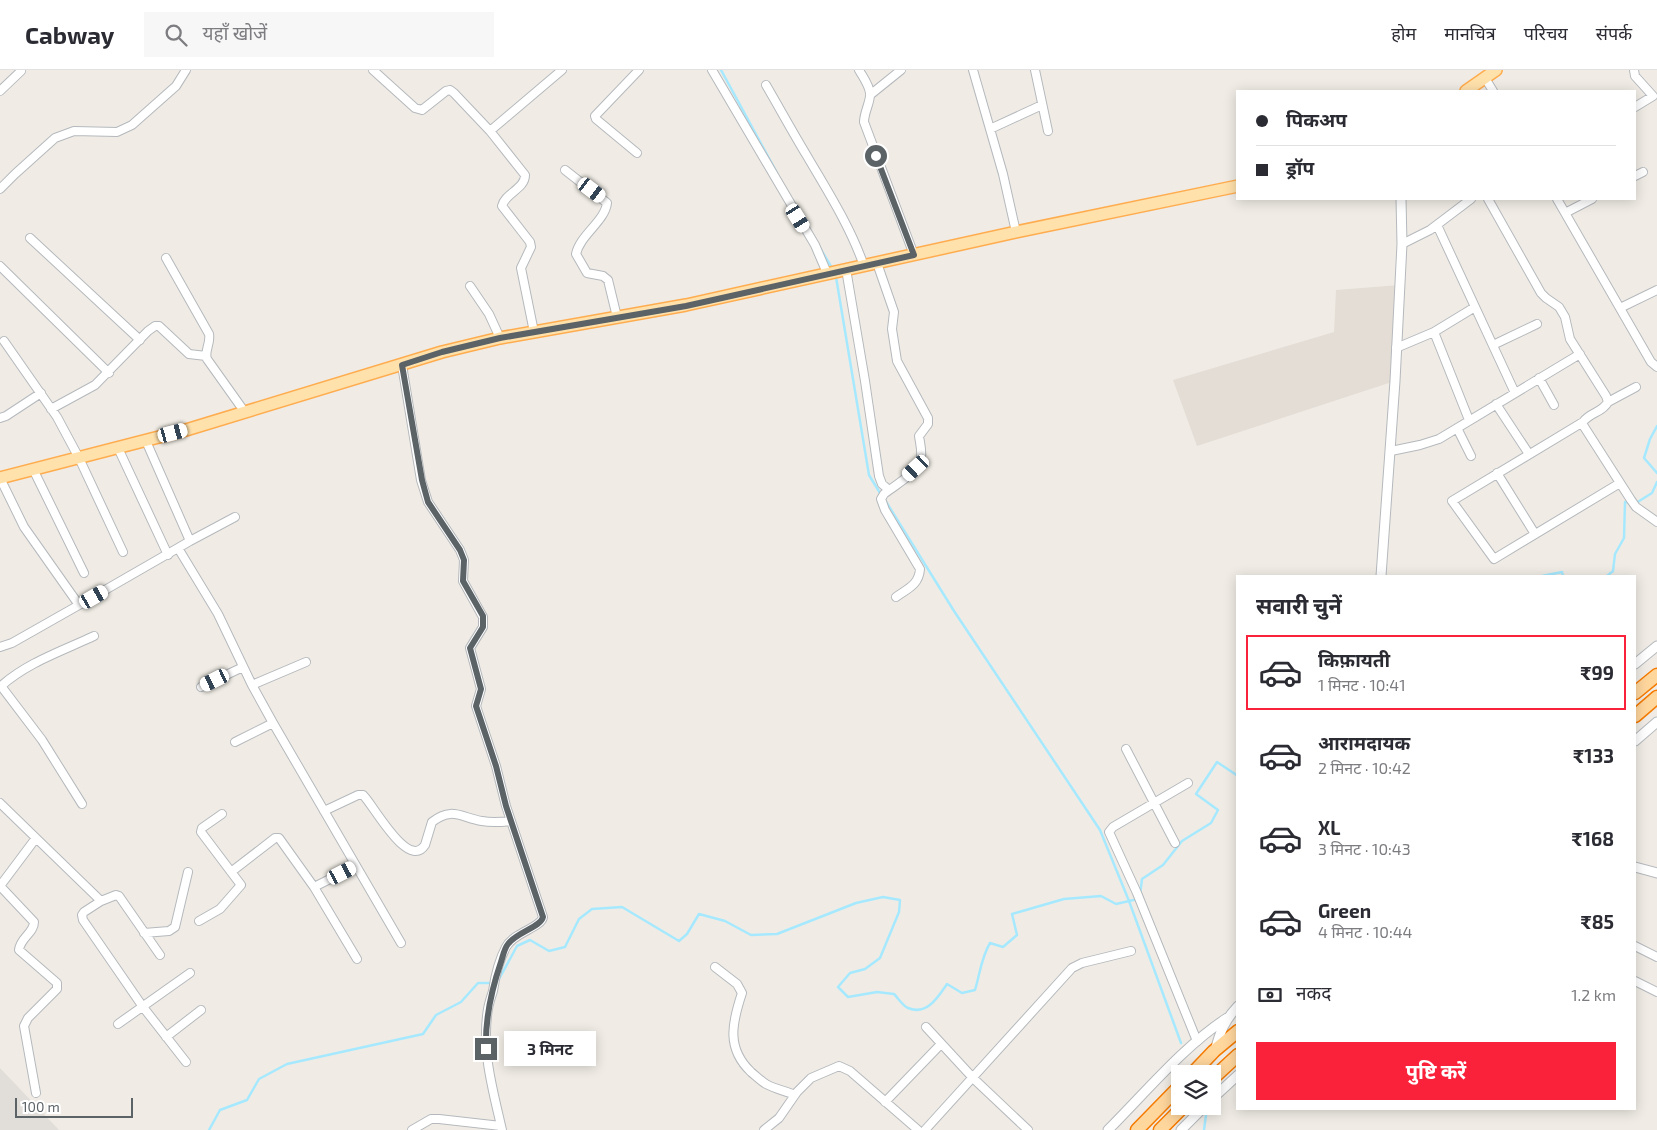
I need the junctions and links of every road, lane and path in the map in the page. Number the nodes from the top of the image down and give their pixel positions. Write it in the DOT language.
graph roads {
  1 [pos="186,70"];
  2 [pos="373,70"];
  3 [pos="562,70"];
  4 [pos="639,70"];
  5 [pos="712,70"];
  6 [pos="859,70"];
  7 [pos="900,70"];
  8 [pos="973,70"];
  9 [pos="1035,70"];
  10 [pos="1496,70"];
  11 [pos="1634,70"];
  12 [pos="21,71"];
  13 [pos="1485,78"];
  14 [pos="766,86"];
  15 [pos="1467,90"];
  16 [pos="1492,90"];
  17 [pos="0,91"];
  18 [pos="870,94"];
  19 [pos="1655,98"];
  20 [pos="1042,105"];
  21 [pos="1636,107"];
  22 [pos="990,129"];
  23 [pos="490,131"];
  24 [pos="1048,131"];
  25 [pos="637,154"];
  26 [pos="565,170"];
  27 [pos="1236,186"];
  28 [pos="0,190"];
  29 [pos="1402,200"];
  30 [pos="1470,200"];
  31 [pos="1489,200"];
  32 [pos="1558,200"];
  33 [pos="1590,200"];
  34 [pos="1565,213"];
  35 [pos="1437,225"];
  36 [pos="1016,232"];
  37 [pos="30,238"];
  38 [pos="1402,244"];
  39 [pos="914,255"];
  40 [pos="166,258"];
  41 [pos="877,263"];
  42 [pos="0,266"];
  43 [pos="864,266"];
  44 [pos="846,269"];
  45 [pos="827,273"];
  46 [pos="470,286"];
  47 [pos="1657,290"];
  48 [pos="1475,307"];
  49 [pos="1620,308"];
  50 [pos="617,317"];
  51 [pos="1538,324"];
  52 [pos="534,332"];
  53 [pos="1434,332"];
  54 [pos="500,338"];
  55 [pos="140,340"];
  56 [pos="4,341"];
  57 [pos="1493,345"];
  58 [pos="1396,348"];
  59 [pos="1580,354"];
  60 [pos="206,356"];
  61 [pos="402,365"];
  62 [pos="1657,367"];
  63 [pos="109,373"];
  64 [pos="1539,378"];
  65 [pos="1636,387"];
  66 [pos="1515,393"];
  67 [pos="40,394"];
  68 [pos="1608,402"];
  69 [pos="1496,404"];
  70 [pos="1554,405"];
  71 [pos="51,409"];
  72 [pos="244,411"];
  73 [pos="0,418"];
  74 [pos="1469,420"];
  75 [pos="1583,422"];
  76 [pos="1457,428"];
  77 [pos="146,440"];
  78 [pos="118,448"];
  79 [pos="1391,451"];
  80 [pos="1528,454"];
  81 [pos="1471,456"];
  82 [pos="79,458"];
  83 [pos="33,469"];
  84 [pos="1497,473"];
  85 [pos="0,478"];
  86 [pos="1620,483"];
  87 [pos="889,490"];
  88 [pos="236,516"];
  89 [pos="1657,522"];
  90 [pos="1535,534"];
  91 [pos="190,541"];
  92 [pos="178,548"];
  93 [pos="123,552"];
  94 [pos="168,555"];
  95 [pos="84,573"];
  96 [pos="1381,575"];
  97 [pos="896,597"];
  98 [pos="79,605"];
  99 [pos="94,636"];
  100 [pos="1657,646"];
  101 [pos="0,647"];
  102 [pos="306,662"];
  103 [pos="1636,663"];
  104 [pos="243,666"];
  105 [pos="1657,675"];
  106 [pos="252,685"];
  107 [pos="1,686"];
  108 [pos="201,687"];
  109 [pos="1636,692"];
  110 [pos="1657,697"];
  111 [pos="1636,715"];
  112 [pos="1657,722"];
  113 [pos="273,724"];
  114 [pos="1636,740"];
  115 [pos="235,742"];
  116 [pos="1126,750"];
  117 [pos="1188,783"];
  118 [pos="0,803"];
  119 [pos="1154,803"];
  120 [pos="82,804"];
  121 [pos="324,811"];
  122 [pos="222,814"];
  123 [pos="511,821"];
  124 [pos="36,838"];
  125 [pos="1175,843"];
  126 [pos="356,866"];
  127 [pos="1636,867"];
  128 [pos="188,872"];
  129 [pos="231,872"];
  130 [pos="1657,873"];
  131 [pos="0,886"];
  132 [pos="314,887"];
  133 [pos="101,901"];
  134 [pos="199,921"];
  135 [pos="144,933"];
  136 [pos="401,943"];
  137 [pos="1636,946"];
  138 [pos="1131,950"];
  139 [pos="160,955"];
  140 [pos="1657,957"];
  141 [pos="357,959"];
  142 [pos="715,967"];
  143 [pos="190,974"];
  144 [pos="1636,982"];
  145 [pos="1657,992"];
  146 [pos="143,1007"];
  147 [pos="1236,1008"];
  148 [pos="201,1010"];
  149 [pos="1227,1018"];
  150 [pos="118,1024"];
  151 [pos="926,1027"];
  152 [pos="1236,1033"];
  153 [pos="166,1037"];
  154 [pos="1197,1041"];
  155 [pos="941,1044"];
  156 [pos="1214,1051"];
  157 [pos="1236,1057"];
  158 [pos="186,1062"];
  159 [pos="1201,1065"];
  160 [pos="1221,1071"];
  161 [pos="1236,1076"];
  162 [pos="974,1079"];
  163 [pos="1221,1090"];
  164 [pos="36,1094"];
  165 [pos="795,1095"];
  166 [pos="1171,1095"];
  167 [pos="885,1102"];
  168 [pos="1175,1115"];
  169 [pos="1196,1115"];
  170 [pos="502,1128"];
  171 [pos="412,1130"];
  172 [pos="764,1130"];
  173 [pos="918,1130"];
  174 [pos="925,1130"];
  175 [pos="1028,1130"];
  176 [pos="1108,1130"];
  177 [pos="1137,1130"];
  178 [pos="1160,1130"];
  179 [pos="1181,1130"];
  1 -- 28 [label="street"];
  2 -- 23 [label="street"];
  3 -- 23 [label="street"];
  4 -- 25 [label="street"];
  5 -- 45 [label="street"];
  6 -- 18 [label="street"];
  7 -- 18 [label="street"];
  8 -- 22 [label="street"];
  9 -- 20 [label="street"];
  10 -- 13 [label="main road"];
  11 -- 19 [label="street"];
  12 -- 17 [label="street"];
  13 -- 15 [label="main road"];
  13 -- 16 [label="street"];
  14 -- 43 [label="street"];
  18 -- 39 [label="street"];
  19 -- 21 [label="street"];
  20 -- 22 [label="street"];
  20 -- 24 [label="street"];
  22 -- 36 [label="street"];
  23 -- 52 [label="street"];
  26 -- 50 [label="street"];
  27 -- 36 [label="main road"];
  29 -- 38 [label="street"];
  30 -- 35 [label="street"];
  31 -- 59 [label="street"];
  32 -- 34 [label="street"];
  33 -- 34 [label="street"];
  34 -- 49 [label="street"];
  35 -- 38 [label="street"];
  35 -- 48 [label="street"];
  36 -- 39 [label="main road"];
  37 -- 55 [label="street"];
  38 -- 58 [label="street"];
  39 -- 41 [label="main road"];
  40 -- 60 [label="street"];
  41 -- 43 [label="main road"];
  41 -- 87 [label="street"];
  42 -- 63 [label="street"];
  43 -- 44 [label="main road"];
  44 -- 45 [label="main road"];
  44 -- 87 [label="street"];
  45 -- 50 [label="main road"];
  46 -- 54 [label="street"];
  47 -- 49 [label="street"];
  48 -- 53 [label="street"];
  48 -- 57 [label="street"];
  49 -- 62 [label="street"];
  50 -- 52 [label="main road"];
  51 -- 57 [label="street"];
  52 -- 54 [label="main road"];
  53 -- 58 [label="street"];
  53 -- 74 [label="street"];
  54 -- 61 [label="main road"];
  55 -- 60 [label="street"];
  55 -- 63 [label="street"];
  56 -- 67 [label="street"];
  57 -- 66 [label="street"];
  58 -- 79 [label="street"];
  59 -- 64 [label="street"];
  59 -- 68 [label="street"];
  60 -- 72 [label="street"];
  61 -- 72 [label="main road"];
  61 -- 123 [label="street"];
  63 -- 71 [label="street"];
  64 -- 66 [label="street"];
  64 -- 70 [label="street"];
  65 -- 68 [label="street"];
  66 -- 69 [label="street"];
  67 -- 71 [label="street"];
  67 -- 73 [label="street"];
  68 -- 75 [label="street"];
  69 -- 74 [label="street"];
  69 -- 80 [label="street"];
  71 -- 82 [label="street"];
  72 -- 77 [label="main road"];
  74 -- 76 [label="street"];
  75 -- 80 [label="street"];
  75 -- 86 [label="street"];
  76 -- 79 [label="street"];
  76 -- 81 [label="street"];
  77 -- 78 [label="main road"];
  77 -- 91 [label="street"];
  78 -- 82 [label="main road"];
  78 -- 94 [label="street"];
  79 -- 96 [label="street"];
  80 -- 84 [label="street"];
  82 -- 83 [label="main road"];
  82 -- 93 [label="street"];
  83 -- 85 [label="main road"];
  83 -- 95 [label="street"];
  84 -- 90 [label="street"];
  84 -- 90 [label="street"];
  85 -- 98 [label="street"];
  86 -- 89 [label="street"];
  86 -- 90 [label="street"];
  87 -- 97 [label="street"];
  88 -- 91 [label="street"];
  91 -- 92 [label="street"];
  92 -- 94 [label="street"];
  92 -- 104 [label="street"];
  94 -- 98 [label="street"];
  98 -- 101 [label="street"];
  99 -- 107 [label="street"];
  100 -- 103 [label="street"];
  102 -- 106 [label="street"];
  104 -- 106 [label="street"];
  104 -- 108 [label="street"];
  105 -- 109 [label="highway"];
  106 -- 113 [label="street"];
  107 -- 120 [label="street"];
  110 -- 111 [label="highway"];
  112 -- 114 [label="street"];
  113 -- 115 [label="street"];
  113 -- 121 [label="street"];
  116 -- 119 [label="street"];
  117 -- 119 [label="street"];
  118 -- 124 [label="street"];
  119 -- 125 [label="street"];
  119 -- 154 [label="street"];
  121 -- 123 [label="street"];
  121 -- 126 [label="street"];
  122 -- 129 [label="street"];
  123 -- 170 [label="street"];
  124 -- 131 [label="street"];
  124 -- 133 [label="street"];
  126 -- 132 [label="street"];
  126 -- 136 [label="street"];
  127 -- 130 [label="street"];
  128 -- 135 [label="street"];
  129 -- 132 [label="street"];
  129 -- 134 [label="street"];
  131 -- 164 [label="street"];
  132 -- 141 [label="street"];
  133 -- 135 [label="street"];
  133 -- 146 [label="street"];
  135 -- 139 [label="street"];
  137 -- 140 [label="street"];
  138 -- 162 [label="street"];
  142 -- 165 [label="street"];
  143 -- 146 [label="street"];
  144 -- 145 [label="street"];
  146 -- 150 [label="street"];
  146 -- 153 [label="street"];
  147 -- 149 [label="street"];
  148 -- 153 [label="street"];
  149 -- 154 [label="street"];
  149 -- 156 [label="street"];
  151 -- 155 [label="street"];
  152 -- 156 [label="highway"];
  153 -- 158 [label="street"];
  154 -- 176 [label="street"];
  155 -- 162 [label="street"];
  155 -- 167 [label="street"];
  156 -- 159 [label="highway"];
  157 -- 160 [label="highway"];
  161 -- 163 [label="street"];
  162 -- 174 [label="street"];
  162 -- 175 [label="street"];
  165 -- 167 [label="street"];
  165 -- 172 [label="street"];
  166 -- 177 [label="highway"];
  167 -- 173 [label="street"];
  168 -- 178 [label="highway"];
  169 -- 179 [label="street"];
  170 -- 171 [label="street"];
}
